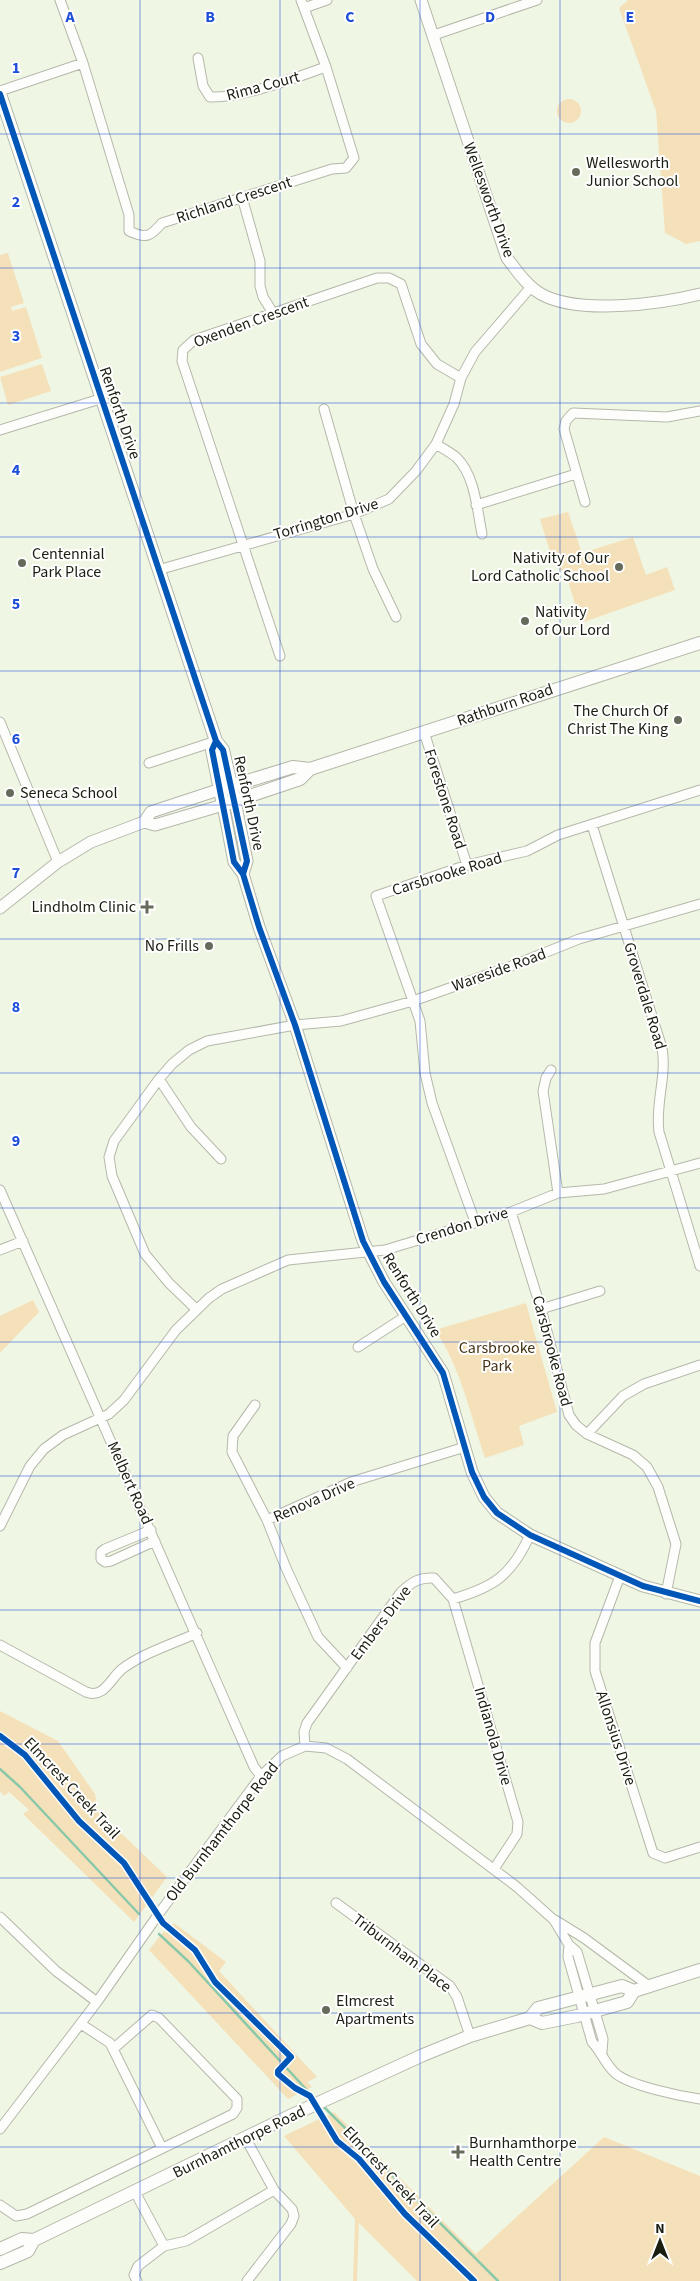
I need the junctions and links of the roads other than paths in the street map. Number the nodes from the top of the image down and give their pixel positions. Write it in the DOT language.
graph roads {
  1 [pos="60,0"];
  2 [pos="327,0"];
  3 [pos="421,0"];
  4 [pos="538,0"];
  5 [pos="302,4"];
  6 [pos="434,35"];
  7 [pos="198,58"];
  8 [pos="83,63"];
  9 [pos="326,67"];
  10 [pos="0,92"];
  11 [pos="242,197"];
  12 [pos="532,287"];
  13 [pos="700,294"];
  14 [pos="274,313"];
  15 [pos="461,378"];
  16 [pos="100,399"];
  17 [pos="324,409"];
  18 [pos="700,411"];
  19 [pos="0,430"];
  20 [pos="436,444"];
  21 [pos="576,474"];
  22 [pos="585,502"];
  23 [pos="476,505"];
  24 [pos="354,514"];
  25 [pos="482,534"];
  26 [pos="243,544"];
  27 [pos="158,570"];
  28 [pos="396,617"];
  29 [pos="700,643"];
  30 [pos="280,656"];
  31 [pos="0,722"];
  32 [pos="424,732"];
  33 [pos="216,741"];
  34 [pos="149,763"];
  35 [pos="310,769"];
  36 [pos="226,787"];
  37 [pos="700,790"];
  38 [pos="229,803"];
  39 [pos="144,822"];
  40 [pos="592,825"];
  41 [pos="58,862"];
  42 [pos="467,865"];
  43 [pos="700,904"];
  44 [pos="0,908"];
  45 [pos="624,925"];
  46 [pos="413,1001"];
  47 [pos="295,1026"];
  48 [pos="551,1070"];
  49 [pos="159,1079"];
  50 [pos="221,1159"];
  51 [pos="700,1163"];
  52 [pos="671,1170"];
  53 [pos="0,1190"];
  54 [pos="558,1192"];
  55 [pos="511,1212"];
  56 [pos="475,1222"];
  57 [pos="23,1241"];
  58 [pos="0,1250"];
  59 [pos="370,1252"];
  60 [pos="700,1266"];
  61 [pos="600,1291"];
  62 [pos="541,1309"];
  63 [pos="197,1310"];
  64 [pos="406,1316"];
  65 [pos="358,1347"];
  66 [pos="700,1365"];
  67 [pos="255,1404"];
  68 [pos="101,1418"];
  69 [pos="587,1434"];
  70 [pos="465,1447"];
  71 [pos="267,1520"];
  72 [pos="0,1526"];
  73 [pos="150,1530"];
  74 [pos="530,1535"];
  75 [pos="155,1542"];
  76 [pos="620,1576"];
  77 [pos="666,1594"];
  78 [pos="453,1599"];
  79 [pos="700,1601"];
  80 [pos="197,1633"];
  81 [pos="0,1645"];
  82 [pos="347,1668"];
  83 [pos="305,1746"];
  84 [pos="262,1776"];
  85 [pos="700,1847"];
  86 [pos="494,1869"];
  87 [pos="336,1903"];
  88 [pos="0,1917"];
  89 [pos="554,1920"];
  90 [pos="584,1938"];
  91 [pos="569,1945"];
  92 [pos="700,1970"];
  93 [pos="649,1986"];
  94 [pos="634,1991"];
  95 [pos="584,1996"];
  96 [pos="97,2002"];
  97 [pos="589,2012"];
  98 [pos="530,2018"];
  99 [pos="80,2024"];
  100 [pos="470,2036"];
  101 [pos="113,2049"];
  102 [pos="700,2099"];
  103 [pos="0,2129"];
  104 [pos="246,2139"];
  105 [pos="162,2148"];
  106 [pos="274,2190"];
  107 [pos="135,2192"];
  108 [pos="0,2204"];
  109 [pos="34,2240"];
  110 [pos="164,2246"];
  111 [pos="0,2249"];
  112 [pos="0,2263"];
  113 [pos="138,2281"];
  114 [pos="247,2281"];
  1 -- 8 [label="street, Richland Crescent"];
  2 -- 5 [label="street"];
  3 -- 6 [label="street, Wellesworth Drive"];
  4 -- 6 [label="street"];
  5 -- 9 [label="street, Richland Crescent"];
  6 -- 12 [label="street, Wellesworth Drive"];
  7 -- 9 [label="street, Rima Court"];
  8 -- 10 [label="street"];
  8 -- 11 [label="street, Richland Crescent"];
  9 -- 11 [label="street, Richland Crescent"];
  10 -- 16 [label="main road, Renforth Drive"];
  11 -- 14 [label="street"];
  12 -- 13 [label="street, Wellesworth Drive"];
  12 -- 15 [label="street, Torrington Drive"];
  14 -- 15 [label="street, Oxenden Crescent"];
  14 -- 26 [label="street, Oxenden Crescent"];
  15 -- 20 [label="street, Torrington Drive"];
  16 -- 19 [label="street"];
  16 -- 27 [label="main road, Renforth Drive"];
  17 -- 24 [label="street"];
  18 -- 21 [label="street"];
  20 -- 23 [label="street"];
  20 -- 24 [label="street, Torrington Drive"];
  21 -- 22 [label="street"];
  21 -- 23 [label="street"];
  23 -- 25 [label="street"];
  24 -- 26 [label="street, Torrington Drive"];
  24 -- 28 [label="street"];
  26 -- 27 [label="street, Torrington Drive"];
  26 -- 30 [label="street, Oxenden Crescent"];
  27 -- 33 [label="main road, Renforth Drive"];
  29 -- 32 [label="main road, Rathburn Road"];
  31 -- 41 [label="street"];
  32 -- 35 [label="main road, Rathburn Road"];
  32 -- 42 [label="street, Forestone Road"];
  33 -- 34 [label="street"];
  33 -- 36 [label="main road, Renforth Drive"];
  35 -- 36 [label="main road, Rathburn Road"];
  35 -- 38 [label="main road, Rathburn Road"];
  36 -- 38 [label="main road, Renforth Drive"];
  36 -- 39 [label="street, Rathburn Road"];
  37 -- 40 [label="street, Carsbrooke Road"];
  38 -- 39 [label="street, Rathburn Road"];
  38 -- 47 [label="street, Renforth Drive"];
  39 -- 41 [label="street, Rathburn Road"];
  40 -- 42 [label="street, Carsbrooke Road"];
  40 -- 45 [label="street, Groverdale Road"];
  41 -- 44 [label="street, Rathburn Road"];
  42 -- 46 [label="street, Carsbrooke Road"];
  43 -- 45 [label="street, Wareside Road"];
  45 -- 46 [label="street, Wareside Road"];
  45 -- 52 [label="street, Groverdale Road"];
  46 -- 47 [label="street, Wareside Road"];
  46 -- 56 [label="street, Carsbrooke Road"];
  47 -- 49 [label="street, Wareside Road"];
  47 -- 59 [label="street, Renforth Drive"];
  48 -- 54 [label="street"];
  49 -- 50 [label="street"];
  49 -- 63 [label="street, Wareside Road"];
  51 -- 52 [label="street, Crendon Drive"];
  52 -- 54 [label="street, Crendon Drive"];
  52 -- 60 [label="street, Groverdale Road"];
  53 -- 57 [label="street, Melbert Road"];
  54 -- 55 [label="street, Crendon Drive"];
  55 -- 56 [label="street, Crendon Drive"];
  55 -- 62 [label="street, Carsbrooke Road"];
  56 -- 59 [label="street, Crendon Drive"];
  57 -- 58 [label="street"];
  57 -- 68 [label="street, Melbert Road"];
  59 -- 63 [label="street, Crendon Drive"];
  59 -- 64 [label="street, Renforth Drive"];
  61 -- 62 [label="street"];
  62 -- 69 [label="street, Carsbrooke Road"];
  63 -- 68 [label="street, Crendon Drive"];
  64 -- 65 [label="street"];
  64 -- 70 [label="street, Renforth Drive"];
  66 -- 69 [label="street"];
  67 -- 71 [label="street"];
  68 -- 72 [label="street, Crendon Drive"];
  68 -- 73 [label="street, Melbert Road"];
  69 -- 77 [label="street, Carsbrooke Road"];
  70 -- 71 [label="street, Renova Drive"];
  70 -- 74 [label="street, Renforth Drive"];
  71 -- 82 [label="street, Renova Drive"];
  73 -- 75 [label="street, Melbert Road"];
  73 -- 75 [label="street"];
  74 -- 76 [label="street, Renforth Drive"];
  74 -- 78 [label="street"];
  75 -- 80 [label="street, Melbert Road"];
  76 -- 77 [label="street, Renforth Drive"];
  76 -- 85 [label="street, Allonsius Drive"];
  77 -- 79 [label="street, Renforth Drive"];
  78 -- 82 [label="street, Embers Drive"];
  78 -- 86 [label="street, Indianola Drive"];
  80 -- 81 [label="street"];
  80 -- 84 [label="street, Melbert Road"];
  82 -- 83 [label="street, Embers Drive"];
  83 -- 84 [label="street, Old Burnhamthorpe Road"];
  83 -- 86 [label="street"];
  84 -- 96 [label="street, Old Burnhamthorpe Road"];
  86 -- 89 [label="street"];
  87 -- 100 [label="street, Triburnham Place"];
  88 -- 96 [label="street"];
  89 -- 90 [label="street"];
  89 -- 91 [label="street"];
  90 -- 91 [label="street"];
  90 -- 93 [label="street"];
  91 -- 95 [label="street"];
  92 -- 93 [label="main road, Burnhamthorpe Road"];
  93 -- 94 [label="main road, Burnhamthorpe Road"];
  94 -- 95 [label="main road, Burnhamthorpe Road"];
  94 -- 97 [label="main road, Burnhamthorpe Road"];
  95 -- 97 [label="street"];
  95 -- 98 [label="main road, Burnhamthorpe Road"];
  96 -- 99 [label="street, Old Burnhamthorpe Road"];
  97 -- 98 [label="main road, Burnhamthorpe Road"];
  97 -- 102 [label="street"];
  98 -- 100 [label="main road, Burnhamthorpe Road"];
  99 -- 101 [label="street"];
  99 -- 103 [label="street, Old Burnhamthorpe Road"];
  100 -- 104 [label="main road, Burnhamthorpe Road"];
  101 -- 105 [label="street"];
  101 -- 105 [label="street"];
  104 -- 106 [label="street"];
  104 -- 107 [label="main road, Burnhamthorpe Road"];
  105 -- 108 [label="street"];
  106 -- 110 [label="street"];
  106 -- 114 [label="street"];
  107 -- 109 [label="main road, Burnhamthorpe Road"];
  107 -- 110 [label="street"];
  109 -- 111 [label="main road, Burnhamthorpe Road"];
  109 -- 112 [label="main road, Burnhamthorpe Road"];
  110 -- 113 [label="street"];
}
